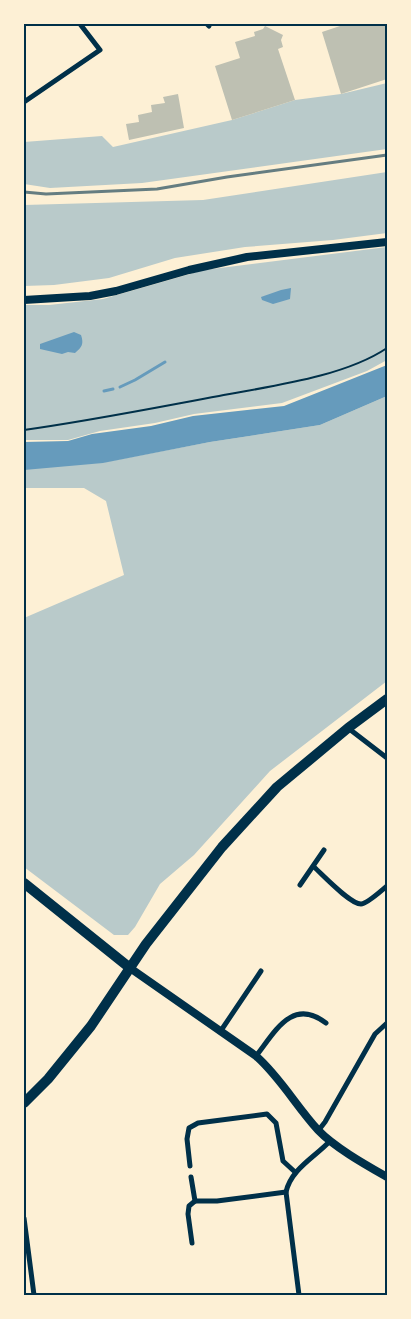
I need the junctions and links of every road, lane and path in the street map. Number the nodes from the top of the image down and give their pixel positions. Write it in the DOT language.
graph roads {
  1 [pos="80,24"];
  2 [pos="24,102"];
  3 [pos="387,242"];
  4 [pos="24,300"];
  5 [pos="387,348"];
  6 [pos="24,430"];
  7 [pos="387,699"];
  8 [pos="348,728"];
  9 [pos="387,758"];
  10 [pos="324,850"];
  11 [pos="314,867"];
  12 [pos="24,883"];
  13 [pos="300,885"];
  14 [pos="387,886"];
  15 [pos="130,968"];
  16 [pos="261,971"];
  17 [pos="326,1022"];
  18 [pos="387,1023"];
  19 [pos="220,1032"];
  20 [pos="256,1056"];
  21 [pos="24,1103"];
  22 [pos="318,1131"];
  23 [pos="330,1141"];
  24 [pos="190,1166"];
  25 [pos="295,1172"];
  26 [pos="191,1177"];
  27 [pos="387,1177"];
  28 [pos="286,1192"];
  29 [pos="195,1201"];
  30 [pos="24,1218"];
  31 [pos="192,1243"];
  32 [pos="34,1295"];
  33 [pos="299,1295"];
  1 -- 2 [label="street"];
  3 -- 4 [label="street"];
  5 -- 6 [label="path"];
  7 -- 8 [label="main road"];
  8 -- 9 [label="street"];
  8 -- 15 [label="main road"];
  10 -- 11 [label="street"];
  11 -- 13 [label="street"];
  11 -- 14 [label="street"];
  12 -- 15 [label="main road"];
  15 -- 19 [label="street"];
  15 -- 21 [label="main road"];
  16 -- 19 [label="street"];
  17 -- 20 [label="street"];
  18 -- 22 [label="street"];
  19 -- 20 [label="street"];
  20 -- 22 [label="street"];
  22 -- 23 [label="street"];
  23 -- 25 [label="street"];
  23 -- 27 [label="street"];
  24 -- 25 [label="street"];
  25 -- 28 [label="street"];
  26 -- 29 [label="street"];
  28 -- 29 [label="street"];
  28 -- 33 [label="street"];
  29 -- 31 [label="street"];
  30 -- 32 [label="street"];
}
